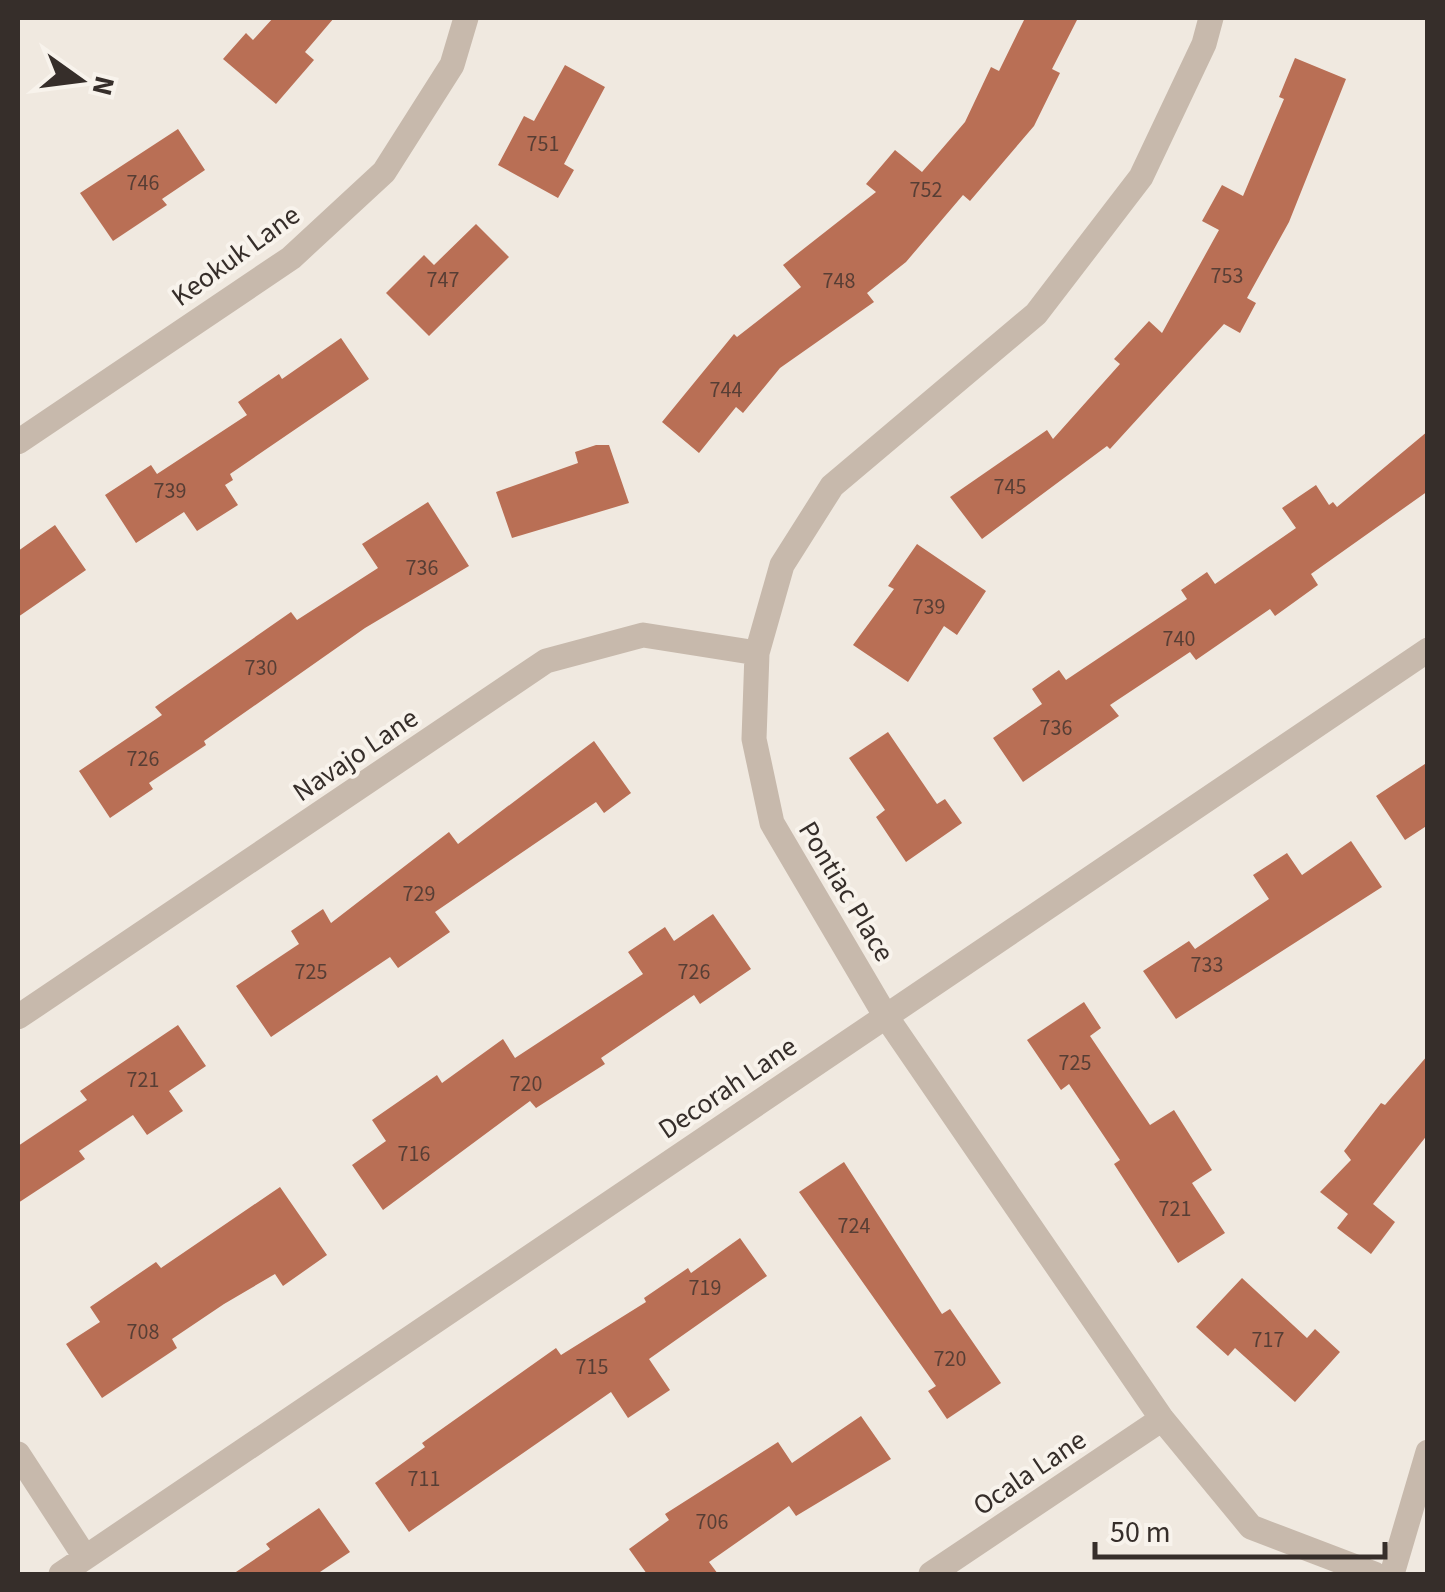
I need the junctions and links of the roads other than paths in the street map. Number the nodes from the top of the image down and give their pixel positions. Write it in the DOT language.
graph roads {
  1 [pos="466,18"];
  2 [pos="1211,18"];
  3 [pos="18,442"];
  4 [pos="1428,650"];
  5 [pos="758,653"];
  6 [pos="886,1015"];
  7 [pos="18,1018"];
  8 [pos="1162,1419"];
  9 [pos="1428,1452"];
  10 [pos="18,1454"];
  11 [pos="86,1557"];
  12 [pos="60,1574"];
  13 [pos="930,1574"];
  14 [pos="1374,1574"];
  15 [pos="1392,1574"];
  1 -- 3 [label="street, Keokuk Lane"];
  2 -- 5 [label="street, Pontiac Place"];
  4 -- 6 [label="street, Decorah Lane"];
  5 -- 6 [label="street, Pontiac Place"];
  5 -- 7 [label="street, Navajo Lane"];
  6 -- 8 [label="street, Pontiac Place"];
  6 -- 11 [label="street, Decorah Lane"];
  8 -- 13 [label="street, Ocala Lane"];
  8 -- 14 [label="street, Pontiac Place"];
  9 -- 15 [label="street"];
  10 -- 11 [label="street"];
  11 -- 12 [label="street, Decorah Lane"];
}
